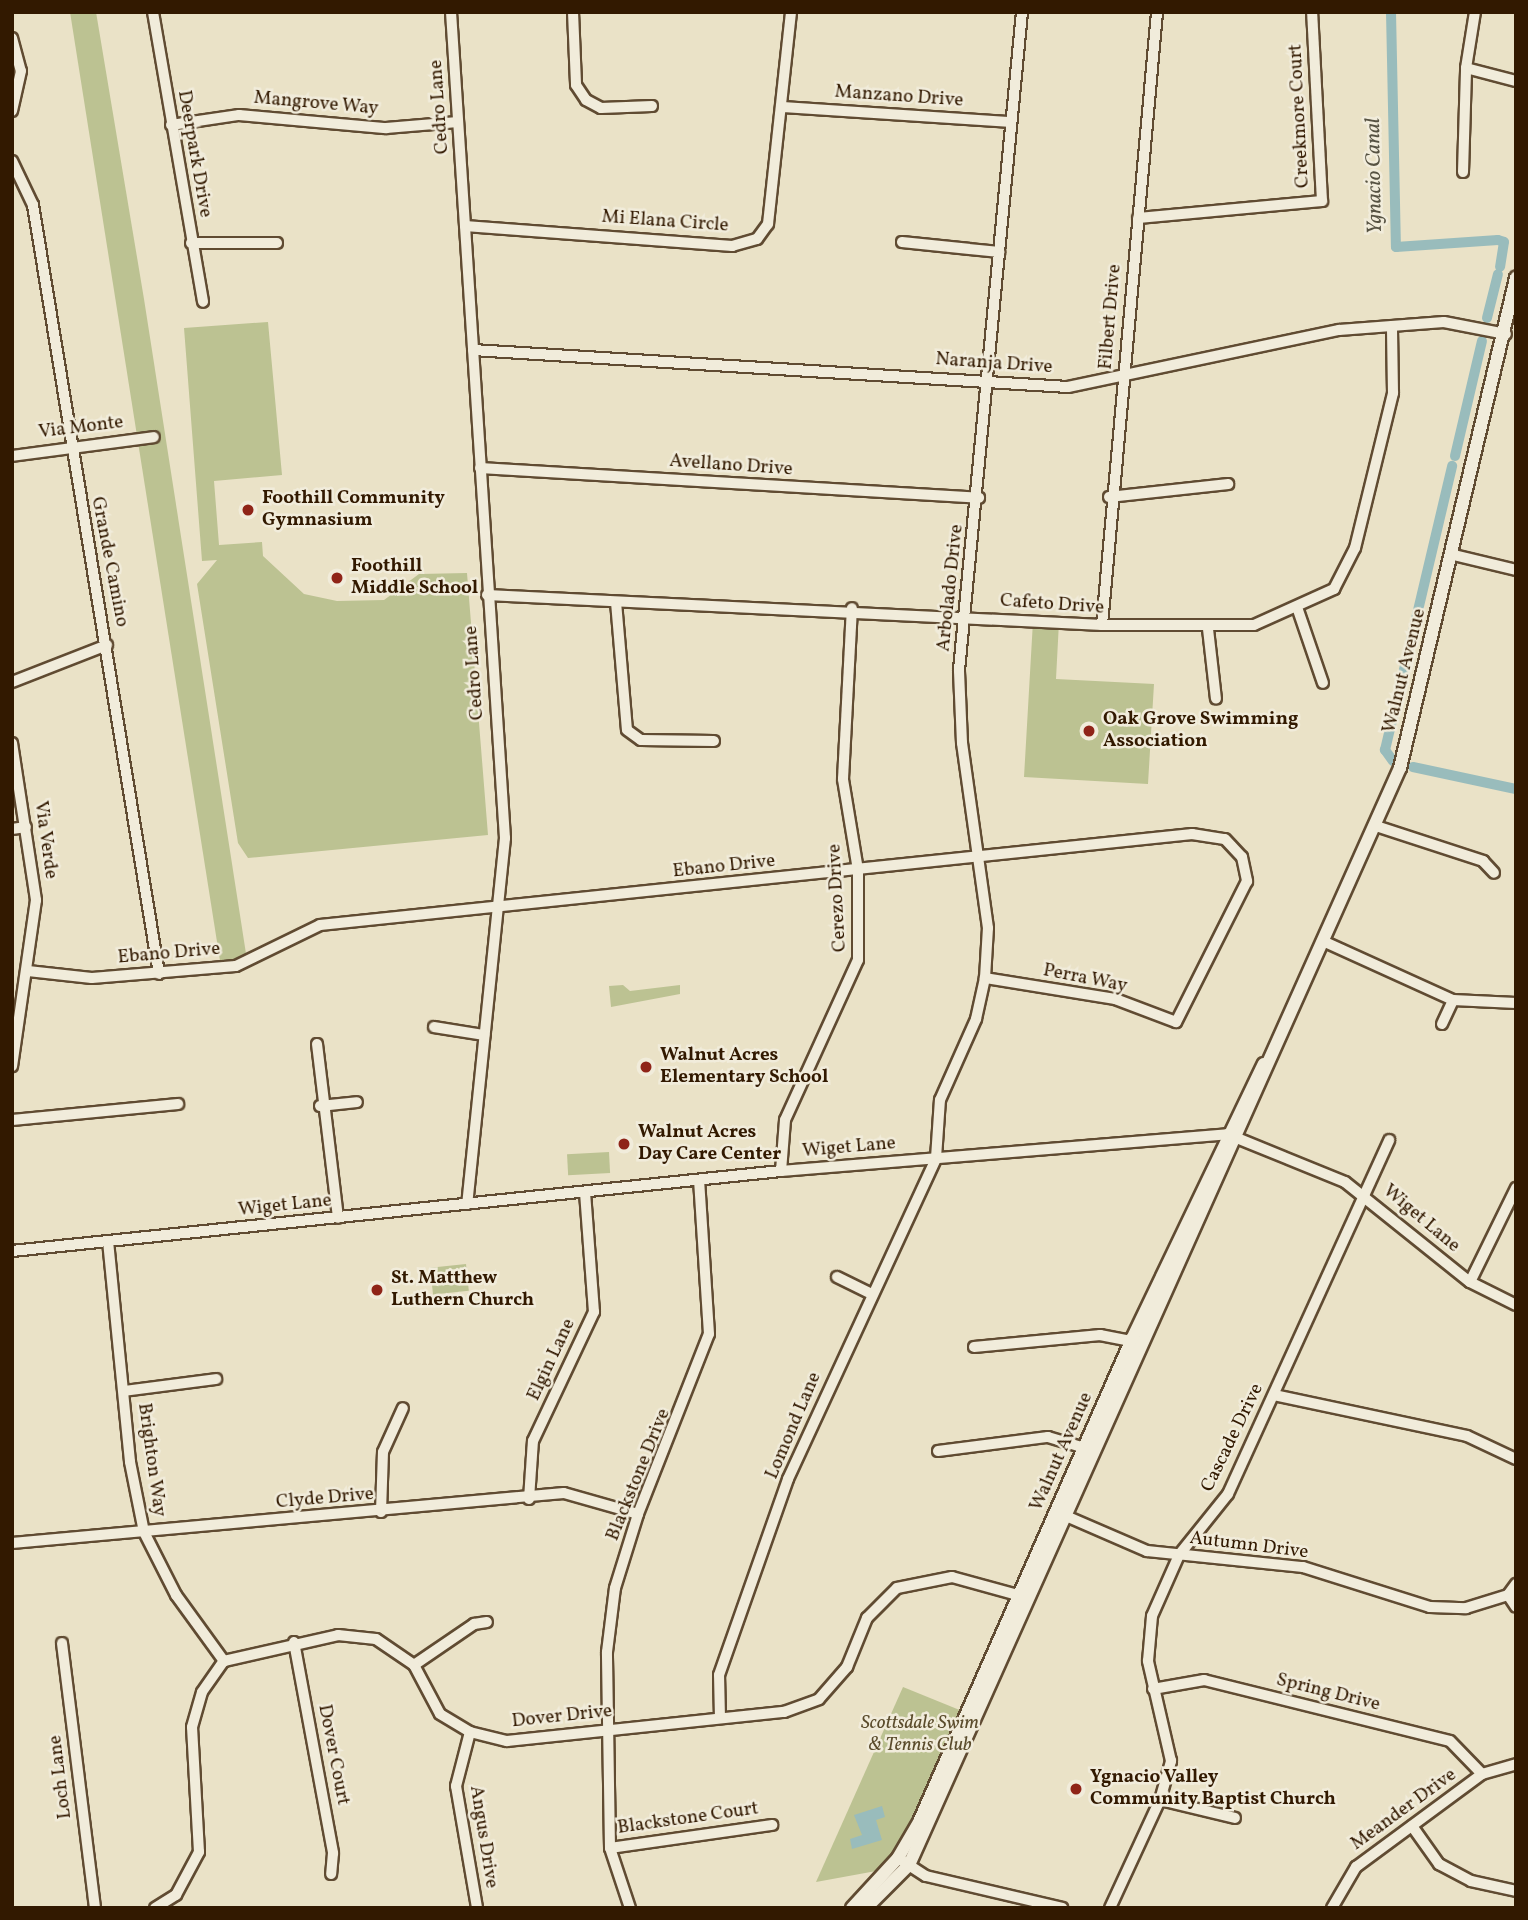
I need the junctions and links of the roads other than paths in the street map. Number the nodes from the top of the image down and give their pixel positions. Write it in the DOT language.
graph roads {
  1 [pos="153,12"];
  2 [pos="451,12"];
  3 [pos="573,12"];
  4 [pos="791,12"];
  5 [pos="1022,12"];
  6 [pos="1157,12"];
  7 [pos="1312,12"];
  8 [pos="1475,12"];
  9 [pos="12,37"];
  10 [pos="1466,68"];
  11 [pos="1516,81"];
  12 [pos="652,106"];
  13 [pos="784,107"];
  14 [pos="12,111"];
  15 [pos="458,122"];
  16 [pos="1011,122"];
  17 [pos="171,125"];
  18 [pos="12,161"];
  19 [pos="1463,172"];
  20 [pos="1138,218"];
  21 [pos="465,226"];
  22 [pos="902,242"];
  23 [pos="191,243"];
  24 [pos="277,243"];
  25 [pos="999,252"];
  26 [pos="1516,278"];
  27 [pos="203,302"];
  28 [pos="1516,315"];
  29 [pos="1392,326"];
  30 [pos="1506,334"];
  31 [pos="473,350"];
  32 [pos="1123,379"];
  33 [pos="988,381"];
  34 [pos="155,437"];
  35 [pos="71,445"];
  36 [pos="12,456"];
  37 [pos="480,468"];
  38 [pos="1228,484"];
  39 [pos="1109,497"];
  40 [pos="979,498"];
  41 [pos="1454,555"];
  42 [pos="1516,570"];
  43 [pos="487,595"];
  44 [pos="616,602"];
  45 [pos="852,608"];
  46 [pos="1298,610"];
  47 [pos="966,617"];
  48 [pos="1102,625"];
  49 [pos="1208,629"];
  50 [pos="107,645"];
  51 [pos="12,682"];
  52 [pos="1324,682"];
  53 [pos="1216,699"];
  54 [pos="714,741"];
  55 [pos="12,743"];
  56 [pos="1376,826"];
  57 [pos="26,827"];
  58 [pos="12,830"];
  59 [pos="980,858"];
  60 [pos="858,870"];
  61 [pos="1494,873"];
  62 [pos="497,909"];
  63 [pos="1325,942"];
  64 [pos="28,971"];
  65 [pos="159,974"];
  66 [pos="985,978"];
  67 [pos="1453,1000"];
  68 [pos="1516,1003"];
  69 [pos="1176,1022"];
  70 [pos="1442,1024"];
  71 [pos="434,1027"];
  72 [pos="484,1035"];
  73 [pos="317,1044"];
  74 [pos="12,1066"];
  75 [pos="357,1102"];
  76 [pos="178,1104"];
  77 [pos="320,1106"];
  78 [pos="12,1120"];
  79 [pos="1233,1136"];
  80 [pos="1389,1140"];
  81 [pos="936,1158"];
  82 [pos="781,1171"];
  83 [pos="699,1180"];
  84 [pos="1516,1188"];
  85 [pos="585,1192"];
  86 [pos="1364,1194"];
  87 [pos="467,1204"];
  88 [pos="338,1218"];
  89 [pos="108,1241"];
  90 [pos="12,1251"];
  91 [pos="837,1277"];
  92 [pos="1470,1282"];
  93 [pos="870,1293"];
  94 [pos="1516,1305"];
  95 [pos="1138,1342"];
  96 [pos="974,1347"];
  97 [pos="216,1379"];
  98 [pos="124,1391"];
  99 [pos="1274,1395"];
  100 [pos="403,1408"];
  101 [pos="1090,1450"];
  102 [pos="938,1451"];
  103 [pos="1516,1459"];
  104 [pos="529,1499"];
  105 [pos="381,1512"];
  106 [pos="638,1514"];
  107 [pos="1062,1514"];
  108 [pos="144,1532"];
  109 [pos="12,1543"];
  110 [pos="1179,1555"];
  111 [pos="1516,1584"];
  112 [pos="1507,1595"];
  113 [pos="1023,1596"];
  114 [pos="1516,1608"];
  115 [pos="487,1622"];
  116 [pos="294,1642"];
  117 [pos="62,1643"];
  118 [pos="224,1661"];
  119 [pos="414,1665"];
  120 [pos="1153,1689"];
  121 [pos="720,1718"];
  122 [pos="605,1731"];
  123 [pos="470,1732"];
  124 [pos="1516,1764"];
  125 [pos="1482,1774"];
  126 [pos="1160,1800"];
  127 [pos="1236,1818"];
  128 [pos="772,1825"];
  129 [pos="1412,1826"];
  130 [pos="610,1848"];
  131 [pos="903,1861"];
  132 [pos="331,1874"];
  133 [pos="1516,1891"];
  134 [pos="94,1908"];
  135 [pos="155,1908"];
  136 [pos="477,1908"];
  137 [pos="630,1908"];
  138 [pos="852,1908"];
  139 [pos="866,1908"];
  140 [pos="1062,1908"];
  141 [pos="1110,1908"];
  142 [pos="1332,1908"];
  1 -- 17 [label="street, Deerpark Drive"];
  2 -- 15 [label="street, Cedro Lane"];
  3 -- 12 [label="street"];
  4 -- 13 [label="street, Mi Elana Circle"];
  5 -- 16 [label="street, Arbolado Drive"];
  6 -- 20 [label="street, Filbert Drive"];
  7 -- 20 [label="street, Creekmore Court"];
  8 -- 10 [label="street"];
  9 -- 14 [label="street"];
  10 -- 11 [label="street"];
  10 -- 19 [label="street"];
  13 -- 16 [label="street, Manzano Drive"];
  13 -- 21 [label="street, Mi Elana Circle"];
  15 -- 17 [label="street, Mangrove Way"];
  15 -- 21 [label="street, Cedro Lane"];
  16 -- 25 [label="street, Arbolado Drive"];
  17 -- 23 [label="street, Deerpark Drive"];
  18 -- 35 [label="street, Grande Camino"];
  20 -- 32 [label="street, Filbert Drive"];
  21 -- 31 [label="street, Cedro Lane"];
  22 -- 25 [label="street"];
  23 -- 24 [label="street"];
  23 -- 27 [label="street, Deerpark Drive"];
  25 -- 33 [label="street, Arbolado Drive"];
  26 -- 30 [label="street, Walnut Avenue"];
  28 -- 30 [label="street, Walnut Avenue"];
  29 -- 30 [label="street, Naranja Drive"];
  29 -- 32 [label="street, Naranja Drive"];
  29 -- 46 [label="street, Cafeto Drive"];
  30 -- 41 [label="street, Walnut Avenue"];
  31 -- 33 [label="street, Naranja Drive"];
  31 -- 37 [label="street, Cedro Lane"];
  32 -- 33 [label="street, Naranja Drive"];
  32 -- 39 [label="street, Filbert Drive"];
  33 -- 40 [label="street, Arbolado Drive"];
  34 -- 35 [label="street, Via Monte"];
  35 -- 36 [label="street, Via Monte"];
  35 -- 50 [label="street, Grande Camino"];
  37 -- 40 [label="street, Avellano Drive"];
  37 -- 43 [label="street, Cedro Lane"];
  38 -- 39 [label="street"];
  39 -- 48 [label="street, Filbert Drive"];
  40 -- 47 [label="street, Arbolado Drive"];
  41 -- 42 [label="street"];
  41 -- 56 [label="street, Walnut Avenue"];
  43 -- 44 [label="street, Cafeto Drive"];
  43 -- 62 [label="street, Cedro Lane"];
  44 -- 45 [label="street, Cafeto Drive"];
  44 -- 54 [label="street"];
  45 -- 47 [label="street, Cafeto Drive"];
  45 -- 60 [label="street, Cerezo Drive"];
  46 -- 49 [label="street, Cafeto Drive"];
  46 -- 52 [label="street"];
  47 -- 48 [label="street, Cafeto Drive"];
  47 -- 59 [label="street, Arbolado Drive"];
  48 -- 49 [label="street, Cafeto Drive"];
  49 -- 53 [label="street"];
  50 -- 51 [label="street"];
  50 -- 65 [label="street, Grande Camino"];
  55 -- 57 [label="street, Via Verde"];
  56 -- 61 [label="street"];
  56 -- 63 [label="street, Walnut Avenue"];
  57 -- 58 [label="street"];
  57 -- 64 [label="street, Via Verde"];
  59 -- 60 [label="street, Ebano Drive"];
  59 -- 66 [label="street, Arbolado Drive"];
  59 -- 69 [label="street, Ebano Drive"];
  60 -- 62 [label="street, Ebano Drive"];
  60 -- 82 [label="street, Cerezo Drive"];
  62 -- 65 [label="street, Ebano Drive"];
  62 -- 72 [label="street, Cedro Lane"];
  63 -- 67 [label="street"];
  63 -- 79 [label="street, Walnut Avenue"];
  64 -- 65 [label="street, Ebano Drive"];
  64 -- 74 [label="street, Via Verde"];
  66 -- 69 [label="street, Perra Way"];
  66 -- 81 [label="street, Arbolado Drive"];
  67 -- 68 [label="street"];
  67 -- 70 [label="street"];
  71 -- 72 [label="street"];
  72 -- 87 [label="street, Cedro Lane"];
  73 -- 77 [label="street"];
  75 -- 77 [label="street"];
  76 -- 78 [label="street"];
  77 -- 88 [label="street"];
  79 -- 81 [label="street, Wiget Lane"];
  79 -- 86 [label="street, Wiget Lane"];
  79 -- 95 [label="street, Walnut Avenue"];
  80 -- 86 [label="street, Cascade Drive"];
  81 -- 82 [label="street, Wiget Lane"];
  81 -- 93 [label="street, Lomond Lane"];
  82 -- 83 [label="street, Wiget Lane"];
  83 -- 85 [label="street, Wiget Lane"];
  83 -- 106 [label="street, Blackstone Drive"];
  84 -- 92 [label="street"];
  85 -- 87 [label="street, Wiget Lane"];
  85 -- 104 [label="street, Elgin Lane"];
  86 -- 92 [label="street, Wiget Lane"];
  86 -- 99 [label="street, Cascade Drive"];
  87 -- 88 [label="street, Wiget Lane"];
  88 -- 89 [label="street, Wiget Lane"];
  89 -- 90 [label="street, Wiget Lane"];
  89 -- 98 [label="street, Brighton Way"];
  91 -- 93 [label="street"];
  92 -- 94 [label="street, Wiget Lane"];
  93 -- 121 [label="street, Lomond Lane"];
  95 -- 96 [label="street"];
  95 -- 101 [label="street, Walnut Avenue"];
  97 -- 98 [label="street"];
  98 -- 108 [label="street, Brighton Way"];
  99 -- 103 [label="street"];
  99 -- 110 [label="street, Cascade Drive"];
  100 -- 105 [label="street"];
  101 -- 102 [label="street"];
  101 -- 107 [label="street, Walnut Avenue"];
  104 -- 105 [label="street, Clyde Drive"];
  104 -- 106 [label="street, Clyde Drive"];
  105 -- 108 [label="street, Clyde Drive"];
  106 -- 122 [label="street, Blackstone Drive"];
  107 -- 110 [label="street, Autumn Drive"];
  107 -- 113 [label="street, Walnut Avenue"];
  108 -- 109 [label="street, Clyde Drive"];
  108 -- 118 [label="street, Brighton Way"];
  110 -- 112 [label="street, Autumn Drive"];
  110 -- 120 [label="street, Cascade Drive"];
  111 -- 112 [label="street"];
  112 -- 114 [label="street"];
  113 -- 121 [label="street, Dover Drive"];
  113 -- 131 [label="street, Walnut Avenue"];
  115 -- 119 [label="street"];
  116 -- 118 [label="street, Dover Drive"];
  116 -- 119 [label="street, Dover Drive"];
  116 -- 132 [label="street, Dover Court"];
  117 -- 134 [label="street, Loch Lane"];
  118 -- 135 [label="street"];
  119 -- 123 [label="street, Dover Drive"];
  120 -- 125 [label="street, Spring Drive"];
  120 -- 126 [label="street, Cascade Drive"];
  121 -- 122 [label="street, Dover Drive"];
  122 -- 123 [label="street, Dover Drive"];
  122 -- 130 [label="street, Blackstone Drive"];
  123 -- 136 [label="street, Angus Drive"];
  124 -- 125 [label="street, Meander Drive"];
  125 -- 129 [label="street, Meander Drive"];
  126 -- 127 [label="street"];
  126 -- 141 [label="street, Cascade Drive"];
  128 -- 130 [label="street, Blackstone Court"];
  129 -- 133 [label="street"];
  129 -- 142 [label="street, Meander Drive"];
  130 -- 137 [label="street, Blackstone Drive"];
  131 -- 138 [label="street, Walnut Avenue"];
  131 -- 139 [label="street, Walnut Avenue"];
  131 -- 140 [label="street"];
}
